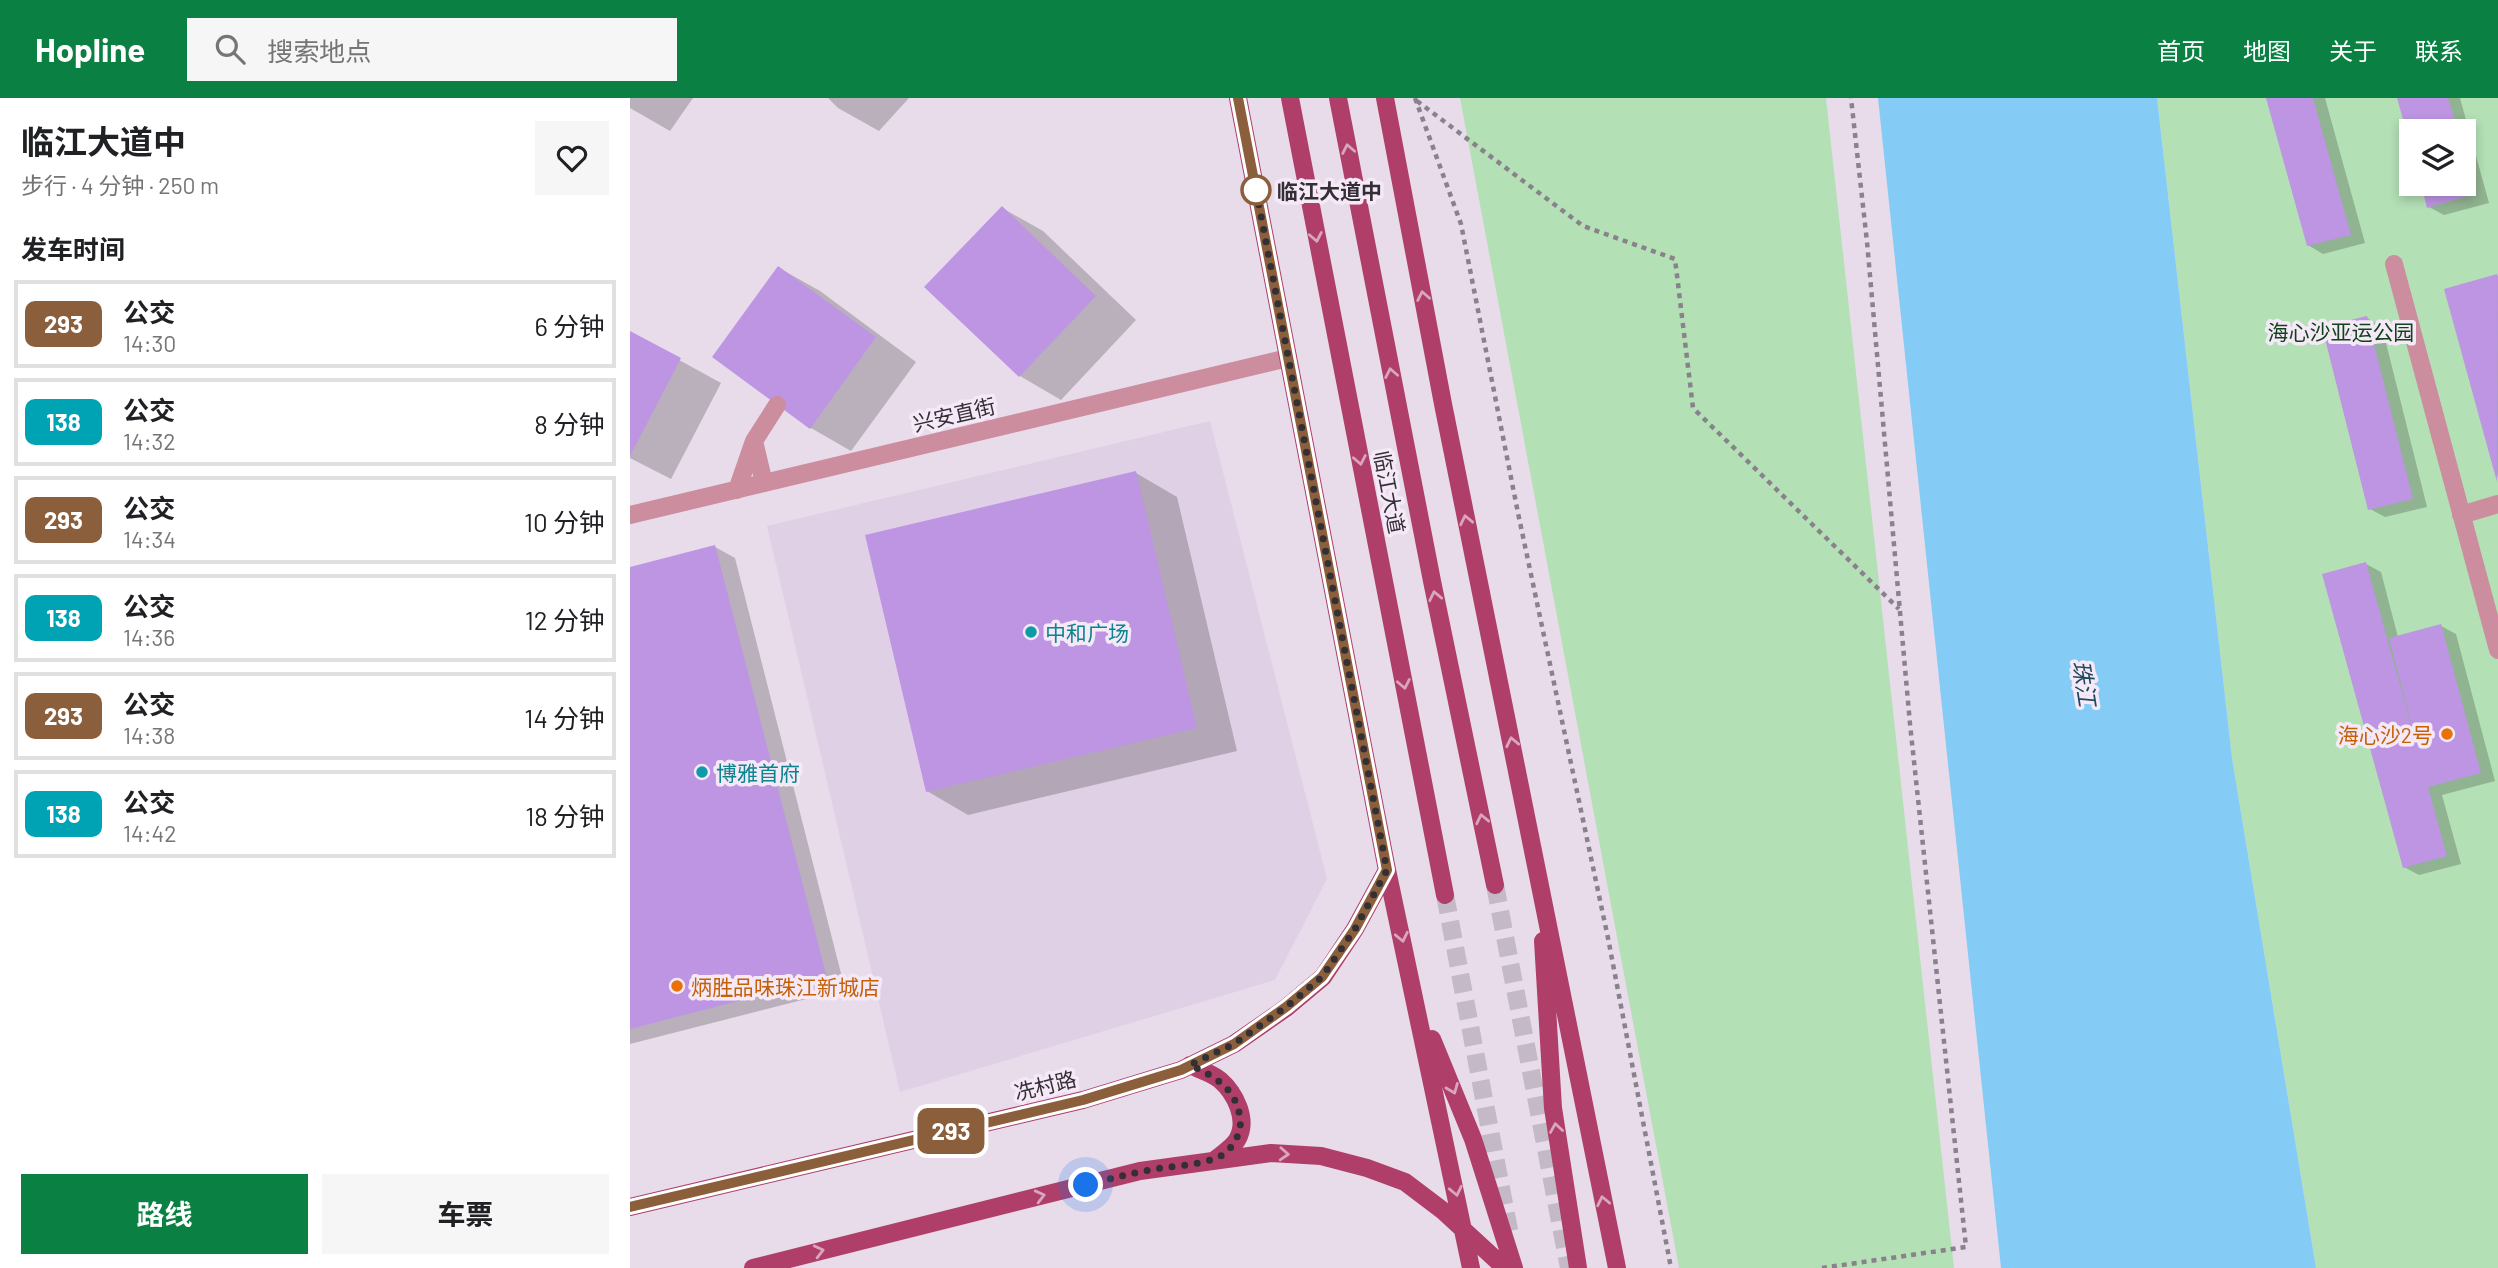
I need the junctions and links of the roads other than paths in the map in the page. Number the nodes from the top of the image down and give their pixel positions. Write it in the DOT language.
graph roads {
  1 [pos="1238,98"];
  2 [pos="1290,98"];
  3 [pos="1338,98"];
  4 [pos="1385,98"];
  5 [pos="2394,264"];
  6 [pos="1288,358"];
  7 [pos="777,405"];
  8 [pos="754,440"];
  9 [pos="764,483"];
  10 [pos="737,490"];
  11 [pos="2498,504"];
  12 [pos="630,515"];
  13 [pos="2461,515"];
  14 [pos="2498,650"];
  15 [pos="1387,870"];
  16 [pos="1540,881"];
  17 [pos="1496,886"];
  18 [pos="1445,895"];
  19 [pos="1417,1004"];
  20 [pos="1190,1065"];
  21 [pos="1216,1159"];
  22 [pos="630,1207"];
  23 [pos="1464,1230"];
  24 [pos="753,1268"];
  25 [pos="1471,1268"];
  26 [pos="1505,1268"];
  27 [pos="1514,1268"];
  28 [pos="1578,1268"];
  29 [pos="1617,1268"];
  1 -- 6 [label="main road"];
  2 -- 18 [label="main road, 临江大道, one-way"];
  17 -- 3 [label="main road, 临江大道, one-way"];
  16 -- 4 [label="main road, one-way"];
  5 -- 13 [label="street"];
  6 -- 9 [label="street, 兴安直街"];
  6 -- 15 [label="main road"];
  7 -- 8 [label="street"];
  8 -- 9 [label="street"];
  8 -- 10 [label="street"];
  9 -- 10 [label="street, 兴安直街"];
  10 -- 12 [label="street, 兴安直街"];
  11 -- 13 [label="street"];
  13 -- 14 [label="street"];
  15 -- 19 [label="main road, one-way"];
  15 -- 20 [label="main road, 冼村路"];
  28 -- 16 [label="main road, one-way"];
  29 -- 16 [label="main road, one-way"];
  19 -- 23 [label="main road, one-way"];
  19 -- 27 [label="main road, one-way"];
  20 -- 21 [label="main road"];
  20 -- 22 [label="main road, 冼村路"];
  21 -- 23 [label="main road, one-way"];
  24 -- 21 [label="main road, one-way"];
  23 -- 25 [label="main road"];
  23 -- 26 [label="main road"];
}
